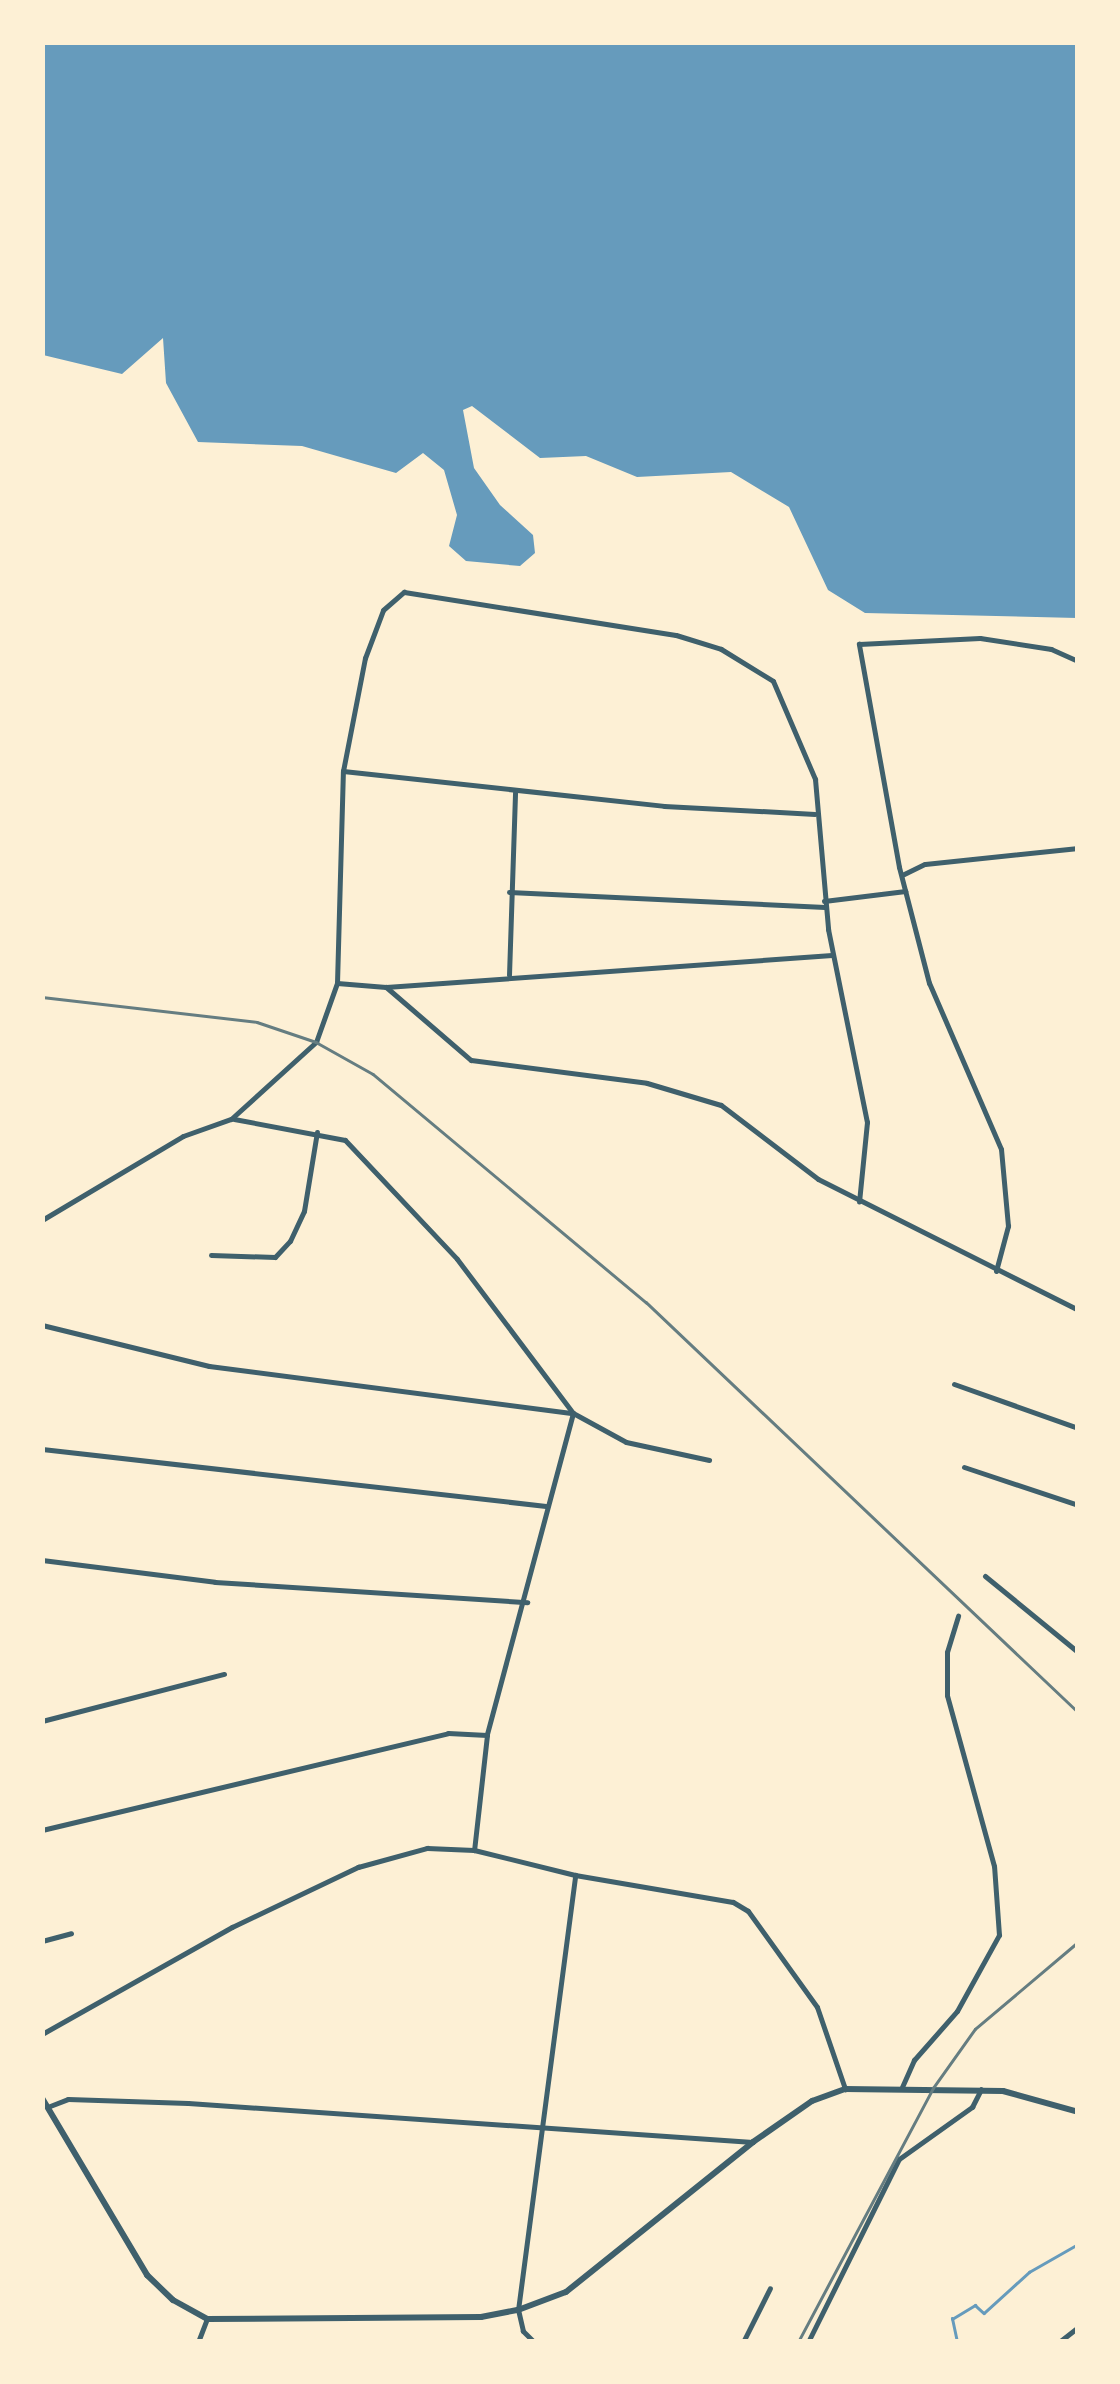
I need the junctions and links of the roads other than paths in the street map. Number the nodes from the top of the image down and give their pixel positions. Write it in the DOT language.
graph roads {
  1 [pos="1078,661"];
  2 [pos="344,771"];
  3 [pos="515,792"];
  4 [pos="815,814"];
  5 [pos="1078,848"];
  6 [pos="902,876"];
  7 [pos="906,891"];
  8 [pos="509,892"];
  9 [pos="824,904"];
  10 [pos="833,955"];
  11 [pos="509,975"];
  12 [pos="336,982"];
  13 [pos="386,986"];
  14 [pos="231,1119"];
  15 [pos="317,1132"];
  16 [pos="860,1202"];
  17 [pos="42,1220"];
  18 [pos="211,1255"];
  19 [pos="996,1271"];
  20 [pos="1078,1310"];
  21 [pos="42,1324"];
  22 [pos="954,1384"];
  23 [pos="573,1413"];
  24 [pos="1078,1428"];
  25 [pos="42,1449"];
  26 [pos="709,1460"];
  27 [pos="964,1468"];
  28 [pos="1078,1505"];
  29 [pos="548,1507"];
  30 [pos="42,1560"];
  31 [pos="985,1576"];
  32 [pos="527,1602"];
  33 [pos="958,1616"];
  34 [pos="1078,1652"];
  35 [pos="224,1674"];
  36 [pos="42,1721"];
  37 [pos="487,1735"];
  38 [pos="42,1830"];
  39 [pos="474,1850"];
  40 [pos="576,1876"];
  41 [pos="71,1933"];
  42 [pos="42,1941"];
  43 [pos="42,2034"];
  44 [pos="902,2087"];
  45 [pos="845,2088"];
  46 [pos="982,2089"];
  47 [pos="42,2098"];
  48 [pos="50,2106"];
  49 [pos="1078,2112"];
  50 [pos="542,2128"];
  51 [pos="753,2142"];
  52 [pos="770,2288"];
  53 [pos="518,2310"];
  54 [pos="207,2319"];
  55 [pos="1078,2327"];
  56 [pos="198,2342"];
  57 [pos="534,2342"];
  58 [pos="743,2342"];
  59 [pos="808,2342"];
  60 [pos="1059,2342"];
  1 -- 6 [label="street"];
  2 -- 3 [label="street"];
  2 -- 4 [label="street"];
  2 -- 12 [label="street"];
  3 -- 4 [label="street"];
  3 -- 8 [label="street"];
  4 -- 9 [label="street"];
  5 -- 6 [label="street"];
  6 -- 7 [label="street"];
  7 -- 9 [label="street"];
  7 -- 19 [label="street"];
  8 -- 9 [label="street"];
  8 -- 11 [label="street"];
  9 -- 10 [label="street"];
  10 -- 11 [label="street"];
  10 -- 16 [label="street"];
  11 -- 13 [label="street"];
  12 -- 13 [label="street"];
  12 -- 14 [label="street"];
  13 -- 16 [label="street"];
  14 -- 15 [label="street"];
  14 -- 17 [label="street"];
  15 -- 18 [label="street"];
  15 -- 23 [label="street"];
  16 -- 19 [label="street"];
  19 -- 20 [label="street"];
  21 -- 23 [label="street"];
  22 -- 24 [label="street"];
  23 -- 26 [label="street"];
  23 -- 29 [label="street"];
  25 -- 29 [label="street"];
  27 -- 28 [label="street"];
  29 -- 32 [label="street"];
  30 -- 32 [label="street"];
  31 -- 34 [label="street"];
  32 -- 37 [label="street"];
  33 -- 44 [label="street"];
  35 -- 36 [label="street"];
  37 -- 38 [label="street"];
  37 -- 39 [label="street"];
  39 -- 40 [label="street"];
  39 -- 43 [label="street"];
  40 -- 45 [label="street"];
  40 -- 50 [label="street"];
  41 -- 42 [label="street"];
  44 -- 45 [label="street"];
  44 -- 46 [label="street"];
  45 -- 51 [label="street"];
  46 -- 49 [label="street"];
  46 -- 59 [label="street"];
  47 -- 48 [label="street"];
  48 -- 50 [label="street"];
  48 -- 54 [label="street"];
  50 -- 51 [label="street"];
  50 -- 53 [label="street"];
  51 -- 53 [label="street"];
  52 -- 58 [label="street"];
  53 -- 54 [label="street"];
  53 -- 57 [label="street"];
  54 -- 56 [label="street"];
  55 -- 60 [label="street"];
}
